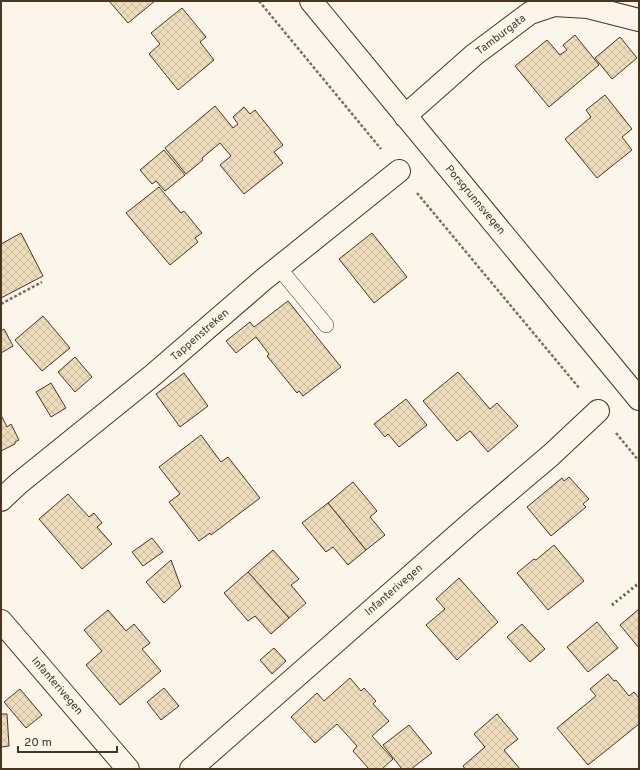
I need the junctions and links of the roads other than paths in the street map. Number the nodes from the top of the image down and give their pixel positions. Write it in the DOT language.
graph roads {
  1 [pos="311,1"];
  2 [pos="639,20"];
  3 [pos="406,116"];
  4 [pos="399,171"];
  5 [pos="279,268"];
  6 [pos="326,325"];
  7 [pos="639,398"];
  8 [pos="598,411"];
  9 [pos="1,500"];
  10 [pos="1,621"];
  11 [pos="128,769"];
  12 [pos="191,769"];
  1 -- 3 [label="street, Porsgrunnsvegen"];
  2 -- 3 [label="street, Tamburgata"];
  3 -- 7 [label="street, Porsgrunnsvegen"];
  4 -- 5 [label="street, Tappenstreken"];
  5 -- 6 [label="lane"];
  5 -- 9 [label="street, Tappenstreken"];
  8 -- 12 [label="street, Infanterivegen"];
  10 -- 11 [label="street, Infanterivegen"];
}
